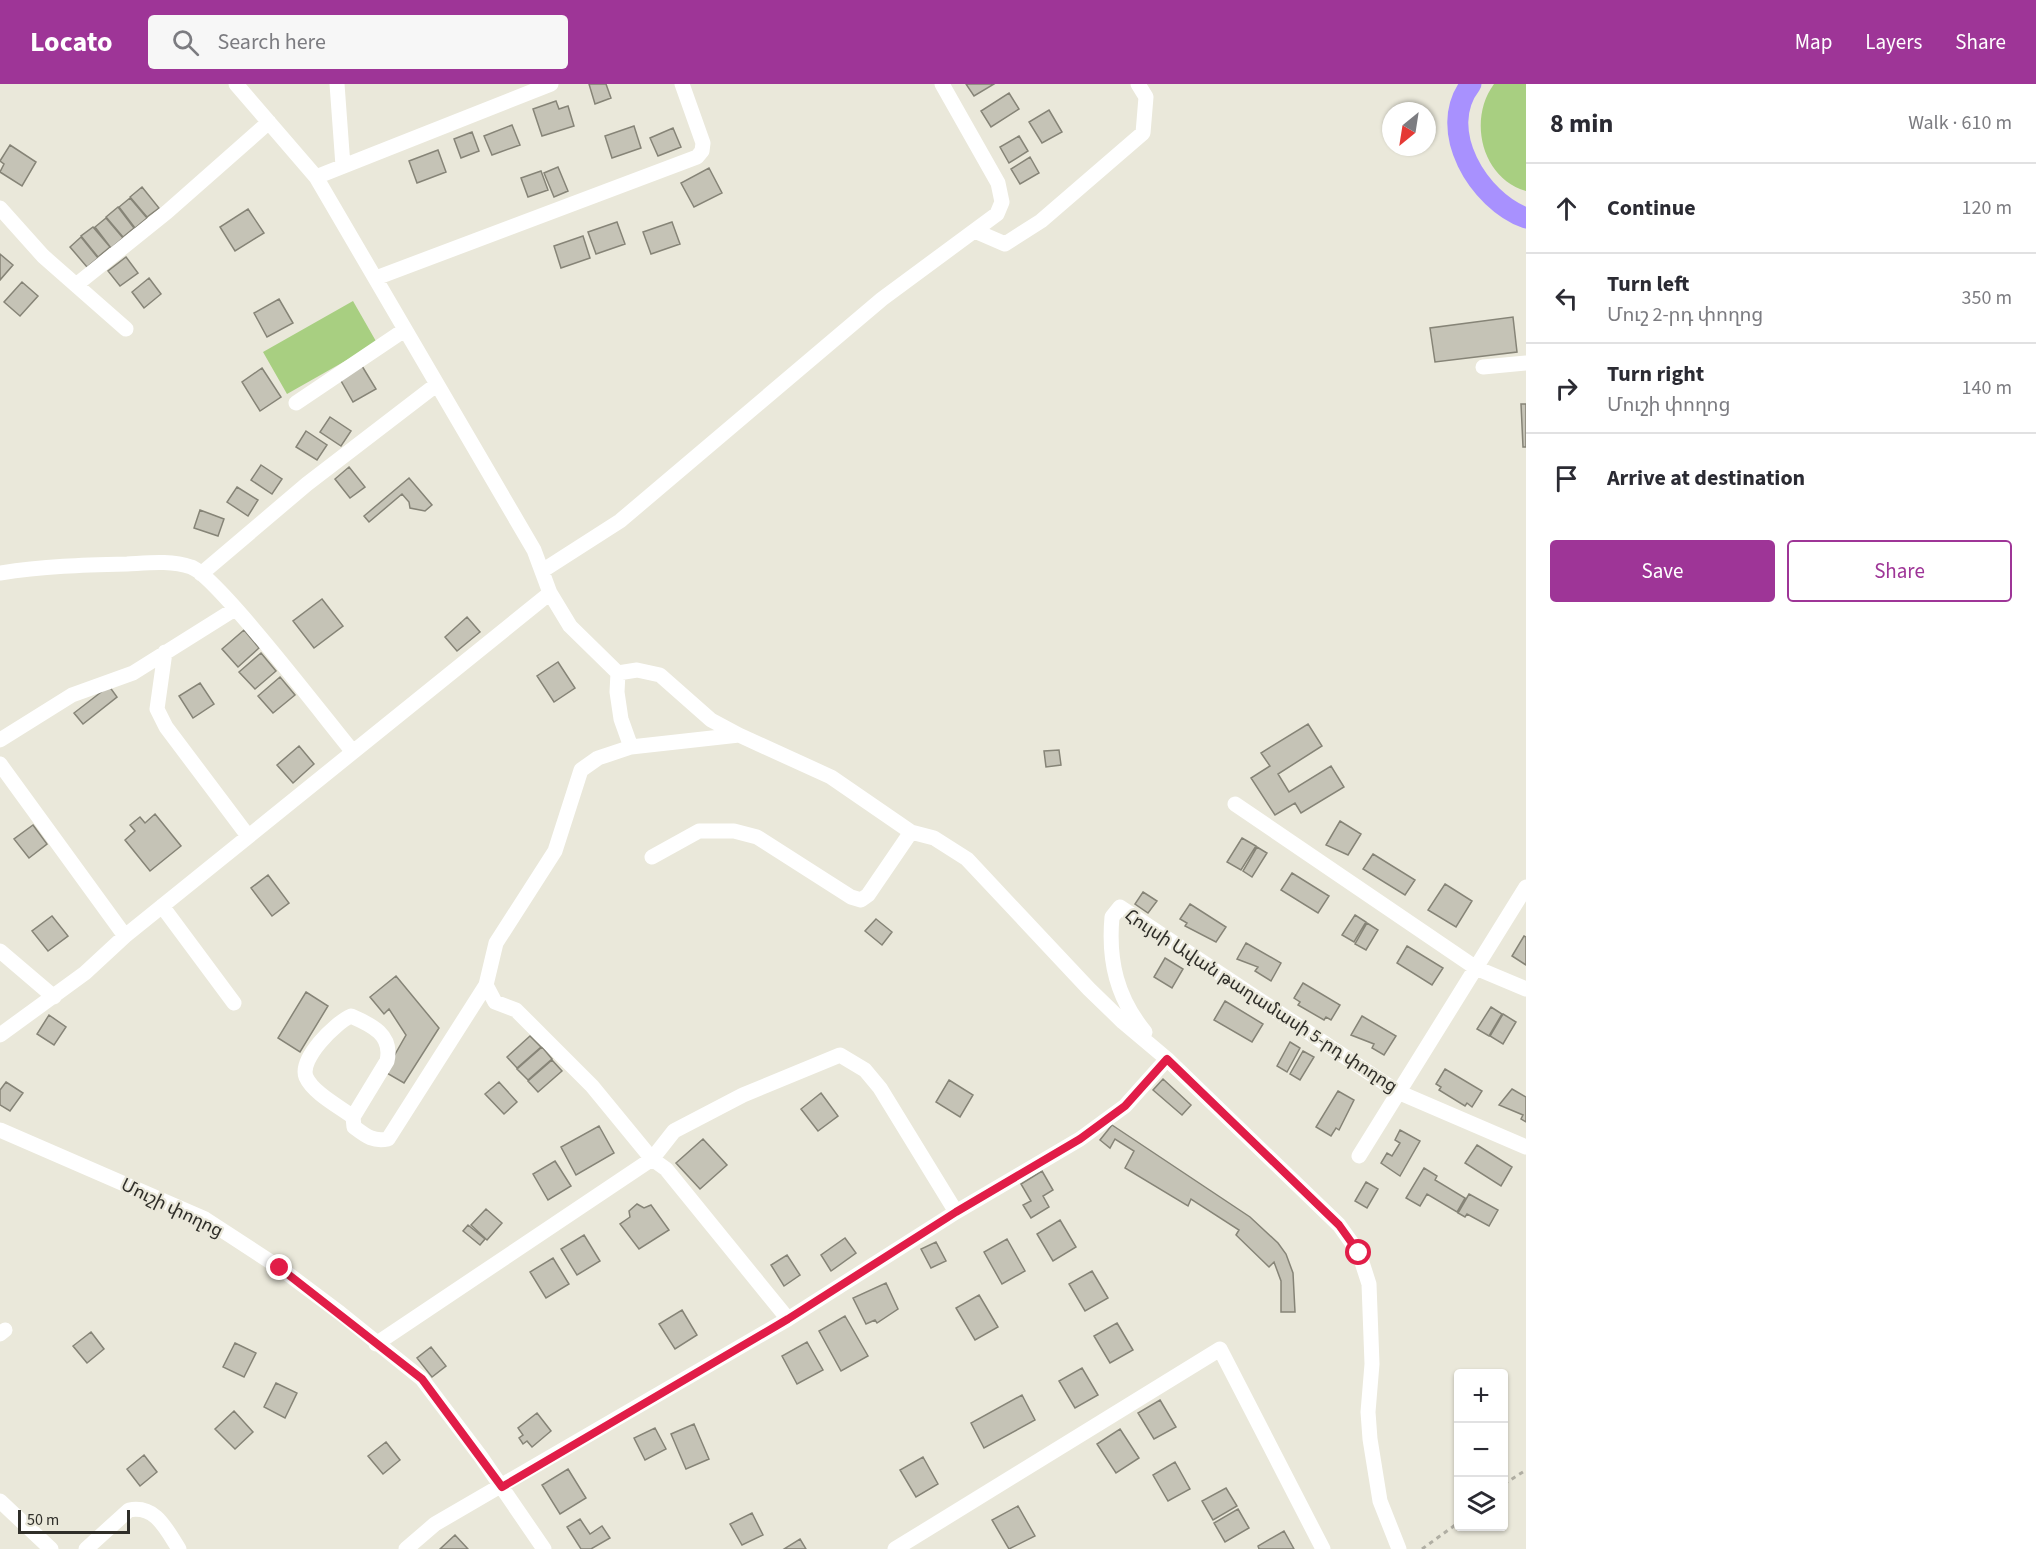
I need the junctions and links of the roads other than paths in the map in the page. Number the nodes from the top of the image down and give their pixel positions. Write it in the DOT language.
graph roads {
  1 [pos="236,84"];
  2 [pos="337,84"];
  3 [pos="551,84"];
  4 [pos="682,84"];
  5 [pos="942,84"];
  6 [pos="1138,84"];
  7 [pos="1471,84"];
  8 [pos="269,122"];
  9 [pos="343,166"];
  10 [pos="316,177"];
  11 [pos="0,208"];
  12 [pos="1526,218"];
  13 [pos="975,231"];
  14 [pos="376,278"];
  15 [pos="76,285"];
  16 [pos="126,329"];
  17 [pos="403,331"];
  18 [pos="1526,363"];
  19 [pos="1484,367"];
  20 [pos="436,385"];
  21 [pos="296,402"];
  22 [pos="542,571"];
  23 [pos="0,573"];
  24 [pos="201,574"];
  25 [pos="550,593"];
  26 [pos="235,609"];
  27 [pos="165,652"];
  28 [pos="618,674"];
  29 [pos="739,735"];
  30 [pos="0,740"];
  31 [pos="631,747"];
  32 [pos="353,752"];
  33 [pos="0,764"];
  34 [pos="1235,804"];
  35 [pos="911,832"];
  36 [pos="248,836"];
  37 [pos="652,857"];
  38 [pos="1526,887"];
  39 [pos="162,906"];
  40 [pos="125,936"];
  41 [pos="0,951"];
  42 [pos="1476,968"];
  43 [pos="486,985"];
  44 [pos="1526,989"];
  45 [pos="54,997"];
  46 [pos="234,1003"];
  47 [pos="0,1035"];
  48 [pos="1167,1059"];
  49 [pos="1398,1092"];
  50 [pos="353,1117"];
  51 [pos="0,1130"];
  52 [pos="1526,1147"];
  53 [pos="1359,1156"];
  54 [pos="652,1160"];
  55 [pos="956,1212"];
  56 [pos="788,1319"];
  57 [pos="376,1344"];
  58 [pos="502,1487"];
  59 [pos="0,1501"];
  60 [pos="51,1549"];
  61 [pos="86,1549"];
  62 [pos="179,1549"];
  63 [pos="406,1549"];
  64 [pos="544,1549"];
  65 [pos="895,1549"];
  66 [pos="1323,1549"];
  67 [pos="1399,1549"];
  1 -- 8 [label="street"];
  2 -- 9 [label="street"];
  3 -- 9 [label="street"];
  4 -- 14 [label="street"];
  5 -- 13 [label="street"];
  6 -- 13 [label="street"];
  7 -- 12 [label="highway"];
  8 -- 10 [label="street"];
  8 -- 15 [label="street"];
  9 -- 10 [label="street"];
  10 -- 14 [label="street"];
  11 -- 15 [label="street"];
  13 -- 22 [label="street"];
  14 -- 17 [label="street"];
  15 -- 16 [label="street"];
  17 -- 20 [label="street"];
  17 -- 21 [label="street"];
  18 -- 19 [label="street"];
  20 -- 22 [label="street"];
  20 -- 24 [label="street"];
  22 -- 25 [label="street"];
  23 -- 24 [label="street"];
  24 -- 26 [label="street"];
  25 -- 28 [label="street"];
  25 -- 32 [label="street"];
  26 -- 27 [label="street"];
  26 -- 32 [label="street"];
  27 -- 30 [label="street"];
  27 -- 36 [label="street"];
  28 -- 29 [label="street"];
  28 -- 31 [label="street"];
  29 -- 31 [label="street"];
  29 -- 35 [label="street"];
  31 -- 43 [label="street"];
  32 -- 36 [label="street"];
  33 -- 40 [label="street"];
  34 -- 42 [label="street"];
  35 -- 37 [label="street"];
  35 -- 48 [label="street"];
  36 -- 39 [label="street"];
  38 -- 42 [label="street"];
  39 -- 40 [label="street"];
  39 -- 46 [label="street"];
  40 -- 45 [label="street"];
  41 -- 45 [label="street"];
  42 -- 44 [label="street"];
  42 -- 49 [label="street"];
  43 -- 50 [label="street"];
  43 -- 54 [label="street"];
  45 -- 47 [label="street"];
  48 -- 49 [label="street, Հույսի Ավան թաղամասի 5-րդ փողոց"];
  48 -- 55 [label="street"];
  48 -- 67 [label="street"];
  49 -- 52 [label="street, Հույսի Ավան թաղամասի 5-րդ փողոց"];
  49 -- 53 [label="street"];
  50 -- 50 [label="street"];
  51 -- 57 [label="street, Մուշի փողոց"];
  54 -- 55 [label="street"];
  54 -- 56 [label="street"];
  54 -- 57 [label="street"];
  55 -- 56 [label="street"];
  56 -- 58 [label="street"];
  57 -- 58 [label="street, Մուշի փողոց"];
  58 -- 63 [label="street"];
  58 -- 64 [label="street, Մուշի փողոց"];
  59 -- 60 [label="street"];
  61 -- 62 [label="street"];
  65 -- 66 [label="street"];
}
